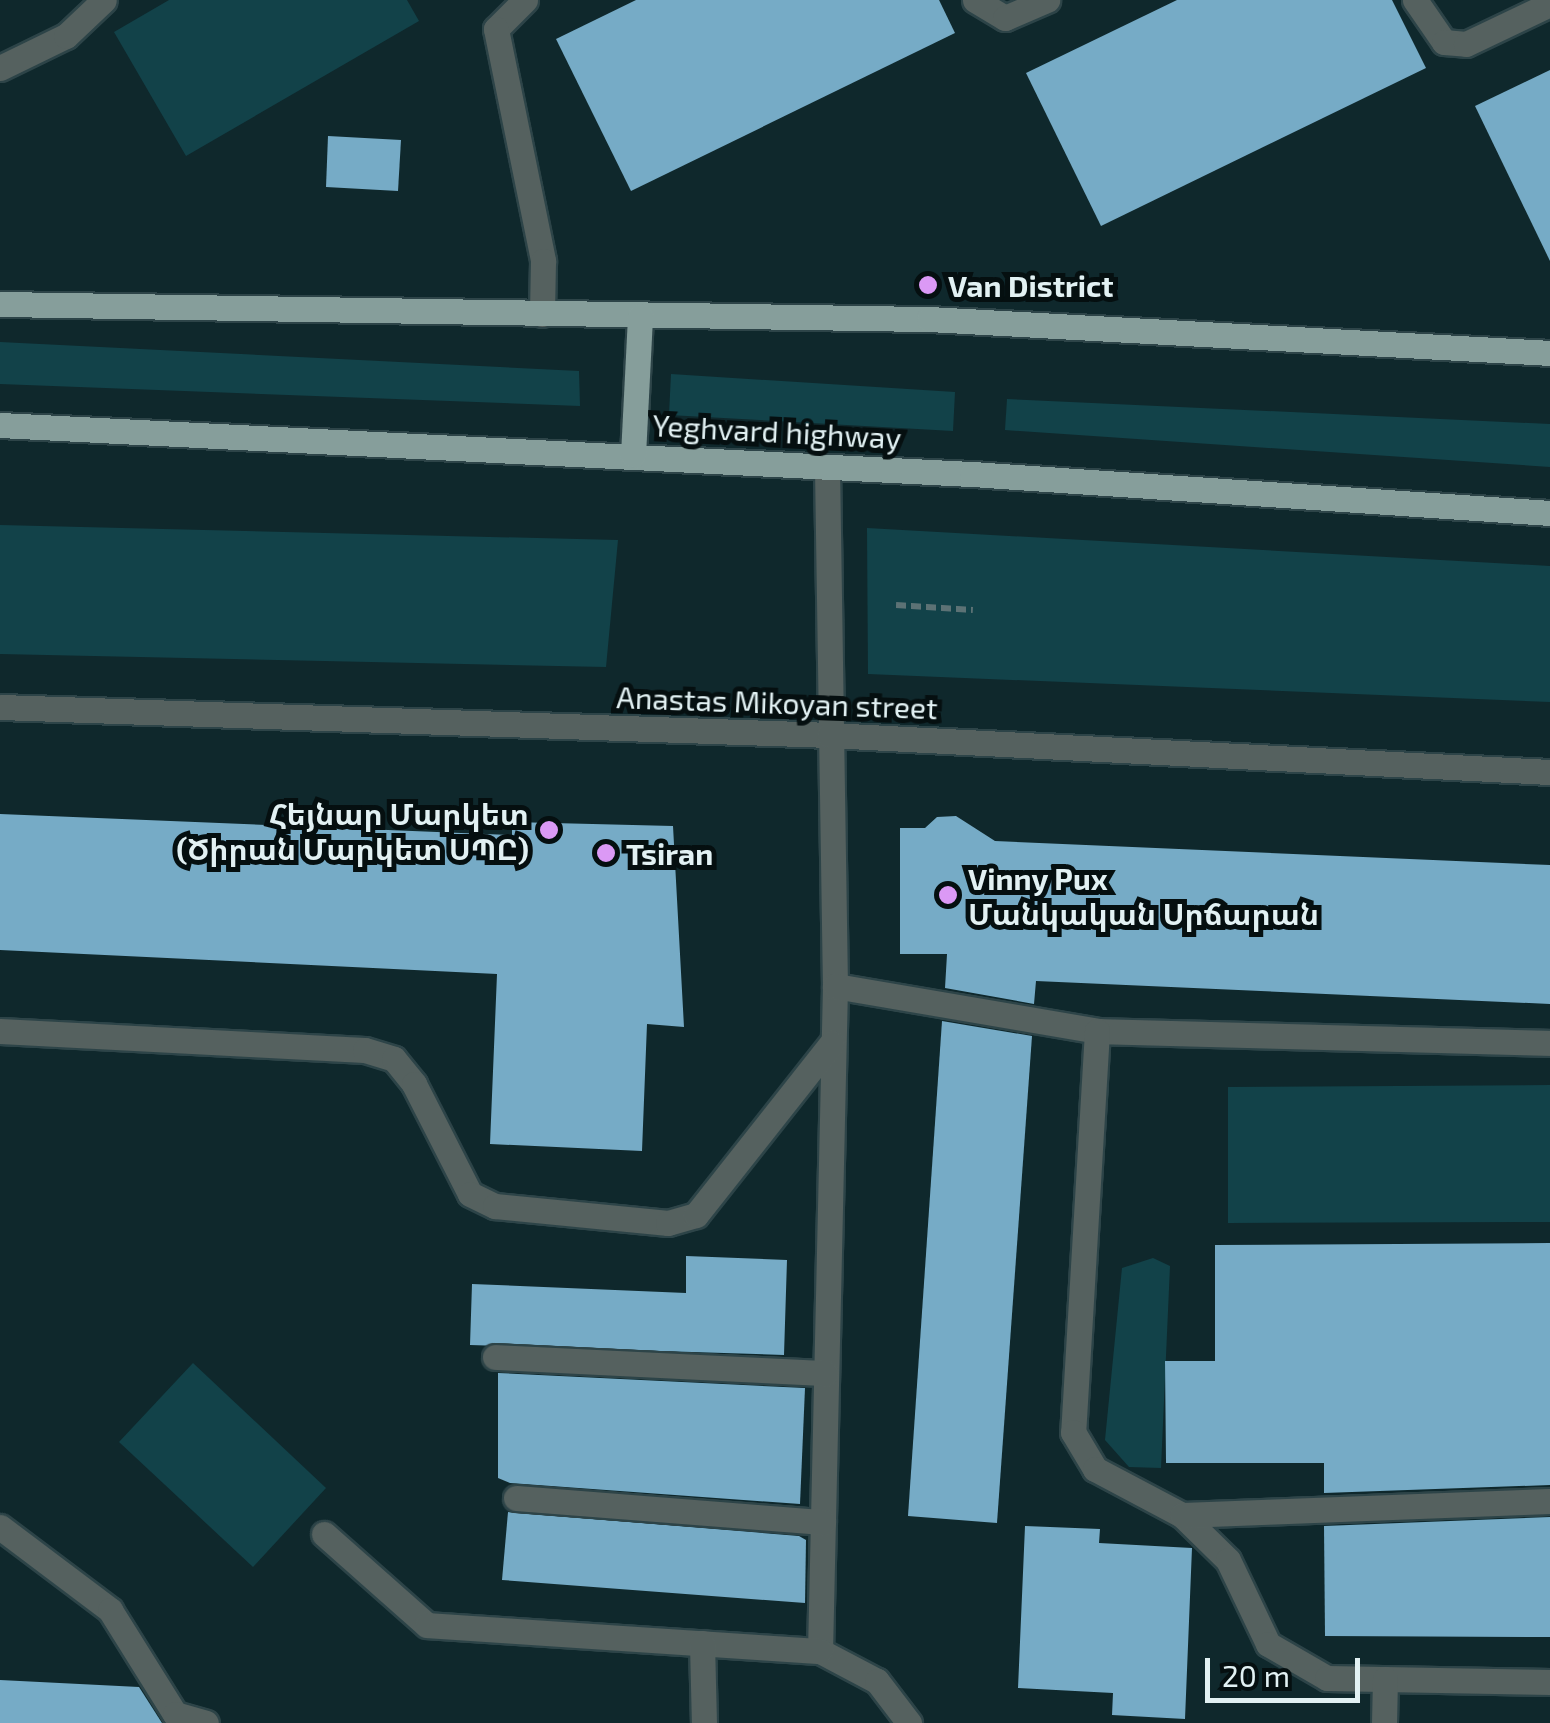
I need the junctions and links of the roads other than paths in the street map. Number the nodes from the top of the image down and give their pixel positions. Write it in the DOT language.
graph roads {
  1 [pos="104,0"];
  2 [pos="525,0"];
  3 [pos="976,0"];
  4 [pos="1047,0"];
  5 [pos="1415,0"];
  6 [pos="1550,4"];
  7 [pos="0,68"];
  8 [pos="0,304"];
  9 [pos="542,314"];
  10 [pos="640,316"];
  11 [pos="1550,353"];
  12 [pos="0,425"];
  13 [pos="633,455"];
  14 [pos="827,467"];
  15 [pos="1550,513"];
  16 [pos="0,707"];
  17 [pos="829,735"];
  18 [pos="1550,772"];
  19 [pos="835,986"];
  20 [pos="1097,1031"];
  21 [pos="0,1032"];
  22 [pos="832,1042"];
  23 [pos="1550,1042"];
  24 [pos="496,1357"];
  25 [pos="826,1373"];
  26 [pos="516,1498"];
  27 [pos="1550,1501"];
  28 [pos="1182,1515"];
  29 [pos="823,1522"];
  30 [pos="0,1527"];
  31 [pos="324,1534"];
  32 [pos="702,1643"];
  33 [pos="820,1651"];
  34 [pos="1385,1679"];
  35 [pos="1550,1682"];
  36 [pos="206,1723"];
  37 [pos="704,1723"];
  38 [pos="909,1723"];
  39 [pos="1384,1723"];
  1 -- 7 [label="street"];
  2 -- 9 [label="street"];
  3 -- 4 [label="street"];
  5 -- 6 [label="street"];
  8 -- 9 [label="main road"];
  9 -- 10 [label="main road"];
  10 -- 11 [label="main road"];
  10 -- 13 [label="main road"];
  12 -- 13 [label="main road, Yeghvard highway"];
  13 -- 14 [label="main road, Yeghvard highway"];
  14 -- 15 [label="main road, Yeghvard highway"];
  14 -- 17 [label="street"];
  16 -- 17 [label="street, Anastas Mikoyan street"];
  17 -- 18 [label="street, Anastas Mikoyan street"];
  17 -- 19 [label="street"];
  19 -- 20 [label="street"];
  19 -- 22 [label="street"];
  20 -- 23 [label="street"];
  20 -- 28 [label="street"];
  21 -- 22 [label="street"];
  22 -- 25 [label="street"];
  24 -- 25 [label="street"];
  25 -- 29 [label="street"];
  26 -- 29 [label="street"];
  27 -- 28 [label="street"];
  28 -- 34 [label="street"];
  29 -- 33 [label="street"];
  30 -- 36 [label="street"];
  31 -- 32 [label="street"];
  32 -- 33 [label="street"];
  32 -- 37 [label="street"];
  33 -- 38 [label="street"];
  34 -- 35 [label="street"];
  34 -- 39 [label="street"];
}
